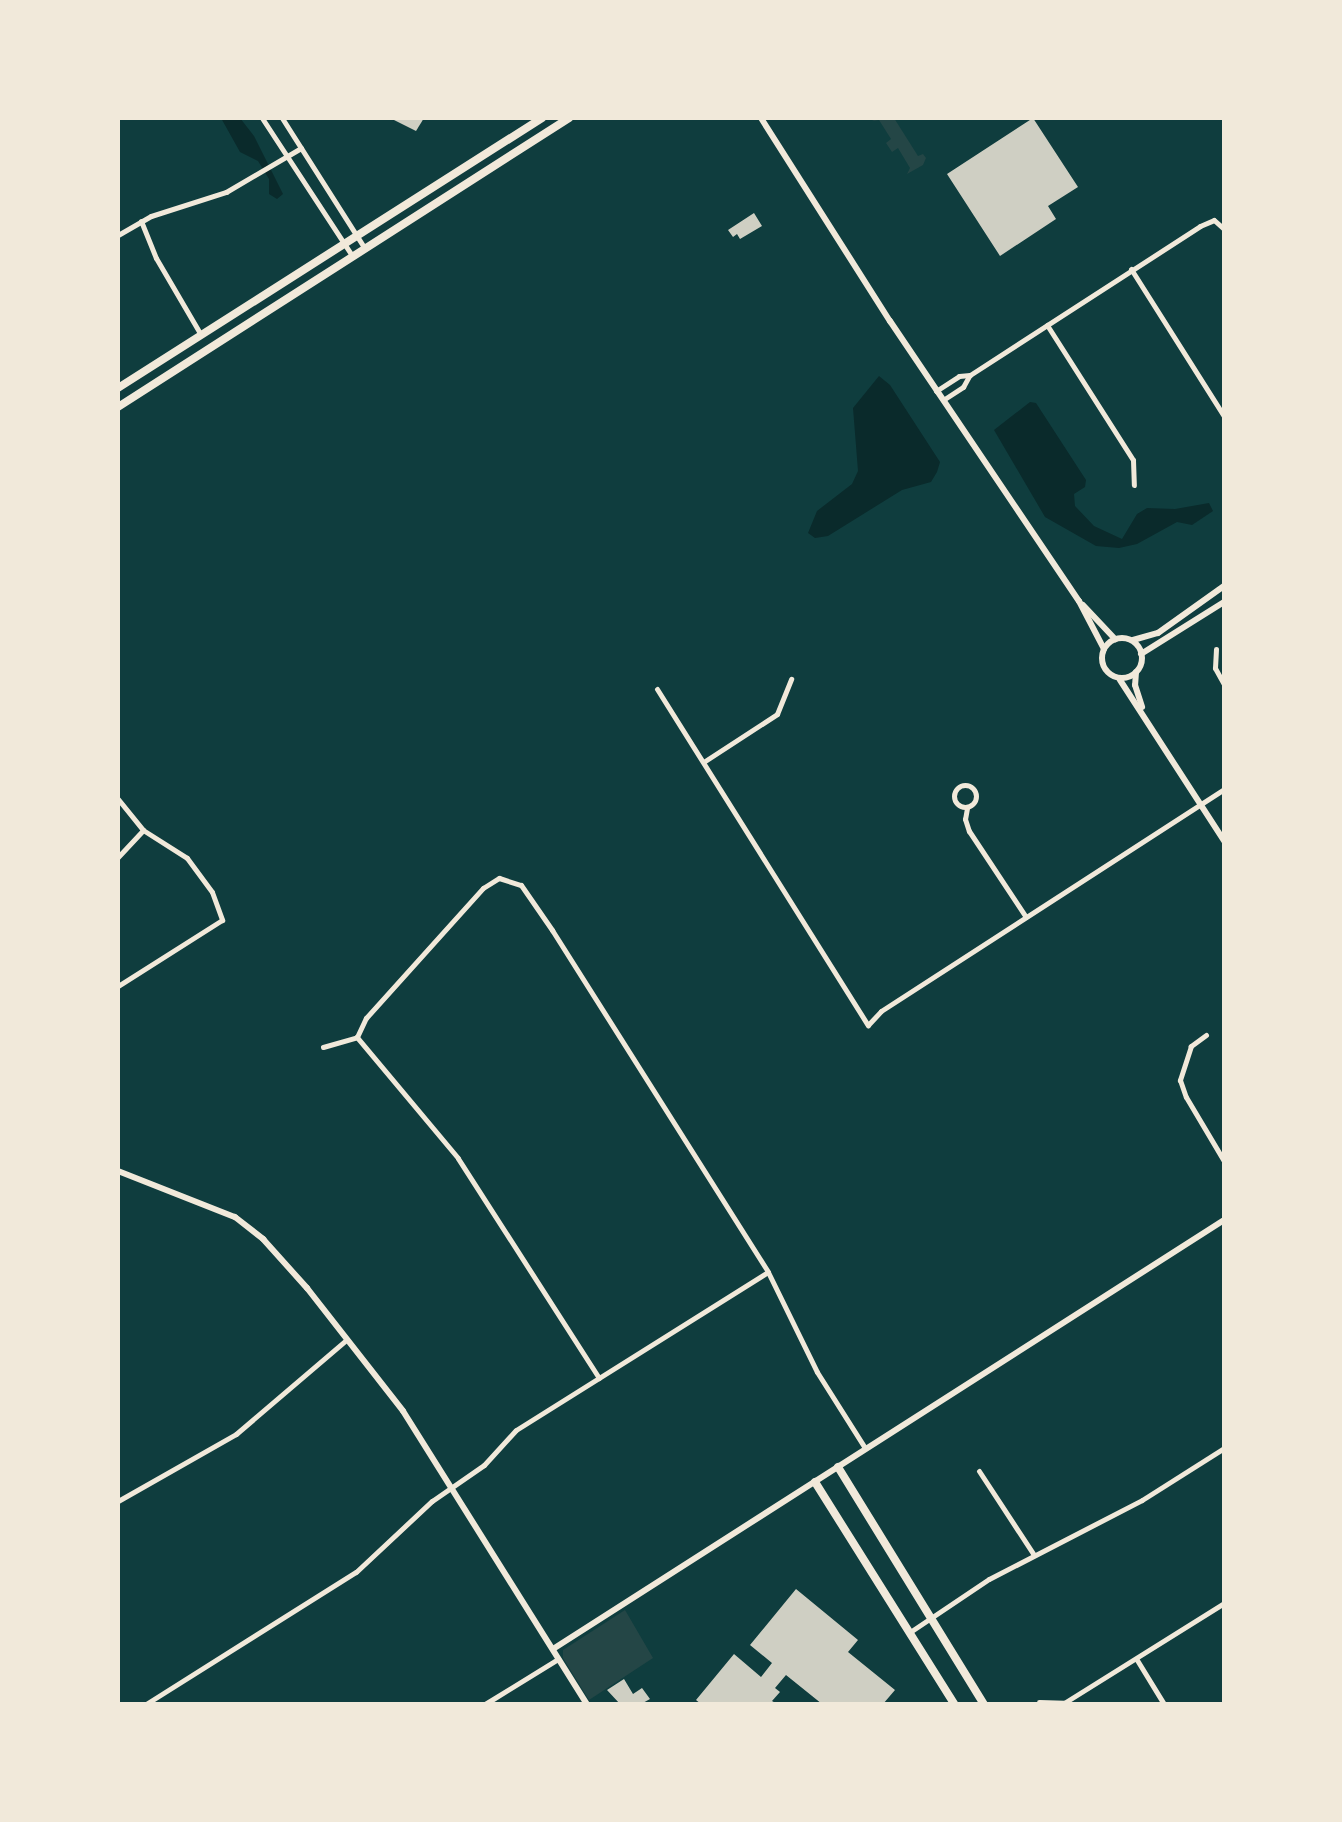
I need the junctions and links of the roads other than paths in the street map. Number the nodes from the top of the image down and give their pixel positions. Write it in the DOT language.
graph roads {
  1 [pos="262,118"];
  2 [pos="282,118"];
  3 [pos="542,118"];
  4 [pos="569,118"];
  5 [pos="761,118"];
  6 [pos="301,148"];
  7 [pos="286,155"];
  8 [pos="141,221"];
  9 [pos="1224,229"];
  10 [pos="118,235"];
  11 [pos="356,236"];
  12 [pos="344,244"];
  13 [pos="365,249"];
  14 [pos="353,257"];
  15 [pos="1131,269"];
  16 [pos="1046,325"];
  17 [pos="201,335"];
  18 [pos="970,375"];
  19 [pos="118,388"];
  20 [pos="936,391"];
  21 [pos="942,400"];
  22 [pos="118,407"];
  23 [pos="1224,416"];
  24 [pos="1134,485"];
  25 [pos="1224,586"];
  26 [pos="1078,601"];
  27 [pos="1224,602"];
  28 [pos="1115,639"];
  29 [pos="1133,640"];
  30 [pos="1104,648"];
  31 [pos="1216,650"];
  32 [pos="1141,654"];
  33 [pos="1136,672"];
  34 [pos="791,679"];
  35 [pos="1120,680"];
  36 [pos="1224,684"];
  37 [pos="657,689"];
  38 [pos="1146,718"];
  39 [pos="705,761"];
  40 [pos="1224,790"];
  41 [pos="118,800"];
  42 [pos="1202,806"];
  43 [pos="967,808"];
  44 [pos="143,830"];
  45 [pos="1224,841"];
  46 [pos="118,857"];
  47 [pos="1026,917"];
  48 [pos="118,986"];
  49 [pos="1206,1035"];
  50 [pos="357,1038"];
  51 [pos="324,1047"];
  52 [pos="1224,1161"];
  53 [pos="118,1171"];
  54 [pos="1224,1220"];
  55 [pos="768,1272"];
  56 [pos="348,1338"];
  57 [pos="599,1378"];
  58 [pos="865,1448"];
  59 [pos="1224,1448"];
  60 [pos="838,1467"];
  61 [pos="979,1471"];
  62 [pos="815,1482"];
  63 [pos="452,1488"];
  64 [pos="118,1501"];
  65 [pos="1034,1555"];
  66 [pos="1224,1602"];
  67 [pos="932,1619"];
  68 [pos="910,1632"];
  69 [pos="553,1649"];
  70 [pos="558,1659"];
  71 [pos="1137,1660"];
  72 [pos="1039,1702"];
  73 [pos="146,1704"];
  74 [pos="485,1704"];
  75 [pos="588,1704"];
  76 [pos="954,1704"];
  77 [pos="984,1704"];
  78 [pos="1164,1704"];
  1 -- 7 [label="street"];
  2 -- 6 [label="street"];
  3 -- 11 [label="main road"];
  4 -- 13 [label="main road"];
  5 -- 20 [label="street"];
  6 -- 7 [label="street"];
  6 -- 11 [label="street"];
  7 -- 8 [label="street"];
  7 -- 12 [label="street"];
  8 -- 10 [label="street"];
  8 -- 17 [label="street"];
  9 -- 15 [label="street"];
  11 -- 12 [label="main road"];
  11 -- 13 [label="street"];
  12 -- 14 [label="street"];
  12 -- 17 [label="main road"];
  13 -- 14 [label="main road"];
  14 -- 22 [label="main road"];
  15 -- 16 [label="street"];
  15 -- 23 [label="street"];
  16 -- 18 [label="street"];
  16 -- 24 [label="street"];
  17 -- 19 [label="main road"];
  18 -- 20 [label="street"];
  18 -- 21 [label="street"];
  20 -- 21 [label="street"];
  21 -- 26 [label="street"];
  25 -- 29 [label="street"];
  26 -- 28 [label="street"];
  26 -- 30 [label="street"];
  27 -- 32 [label="street"];
  28 -- 29 [label="street"];
  28 -- 30 [label="street"];
  29 -- 32 [label="street"];
  30 -- 35 [label="street"];
  31 -- 36 [label="street"];
  32 -- 33 [label="street"];
  33 -- 35 [label="street"];
  33 -- 38 [label="street"];
  34 -- 39 [label="street"];
  35 -- 38 [label="street"];
  37 -- 39 [label="street"];
  38 -- 42 [label="street"];
  39 -- 47 [label="street"];
  40 -- 42 [label="street"];
  41 -- 44 [label="street"];
  42 -- 45 [label="street"];
  42 -- 47 [label="street"];
  43 -- 43 [label="street"];
  43 -- 47 [label="street"];
  44 -- 46 [label="street"];
  44 -- 48 [label="street"];
  49 -- 52 [label="street"];
  50 -- 51 [label="street"];
  50 -- 55 [label="street"];
  50 -- 57 [label="street"];
  53 -- 56 [label="street"];
  54 -- 58 [label="street"];
  55 -- 57 [label="street"];
  55 -- 58 [label="street"];
  56 -- 63 [label="street"];
  56 -- 64 [label="street"];
  57 -- 63 [label="street"];
  58 -- 60 [label="street"];
  59 -- 65 [label="street"];
  60 -- 62 [label="street"];
  60 -- 67 [label="main road"];
  61 -- 65 [label="street"];
  62 -- 68 [label="main road"];
  62 -- 69 [label="street"];
  63 -- 69 [label="street"];
  63 -- 73 [label="street"];
  65 -- 67 [label="street"];
  66 -- 71 [label="street"];
  67 -- 68 [label="street"];
  67 -- 77 [label="main road"];
  68 -- 76 [label="main road"];
  69 -- 70 [label="street"];
  70 -- 74 [label="street"];
  70 -- 75 [label="street"];
  71 -- 72 [label="street"];
  71 -- 78 [label="street"];
}
